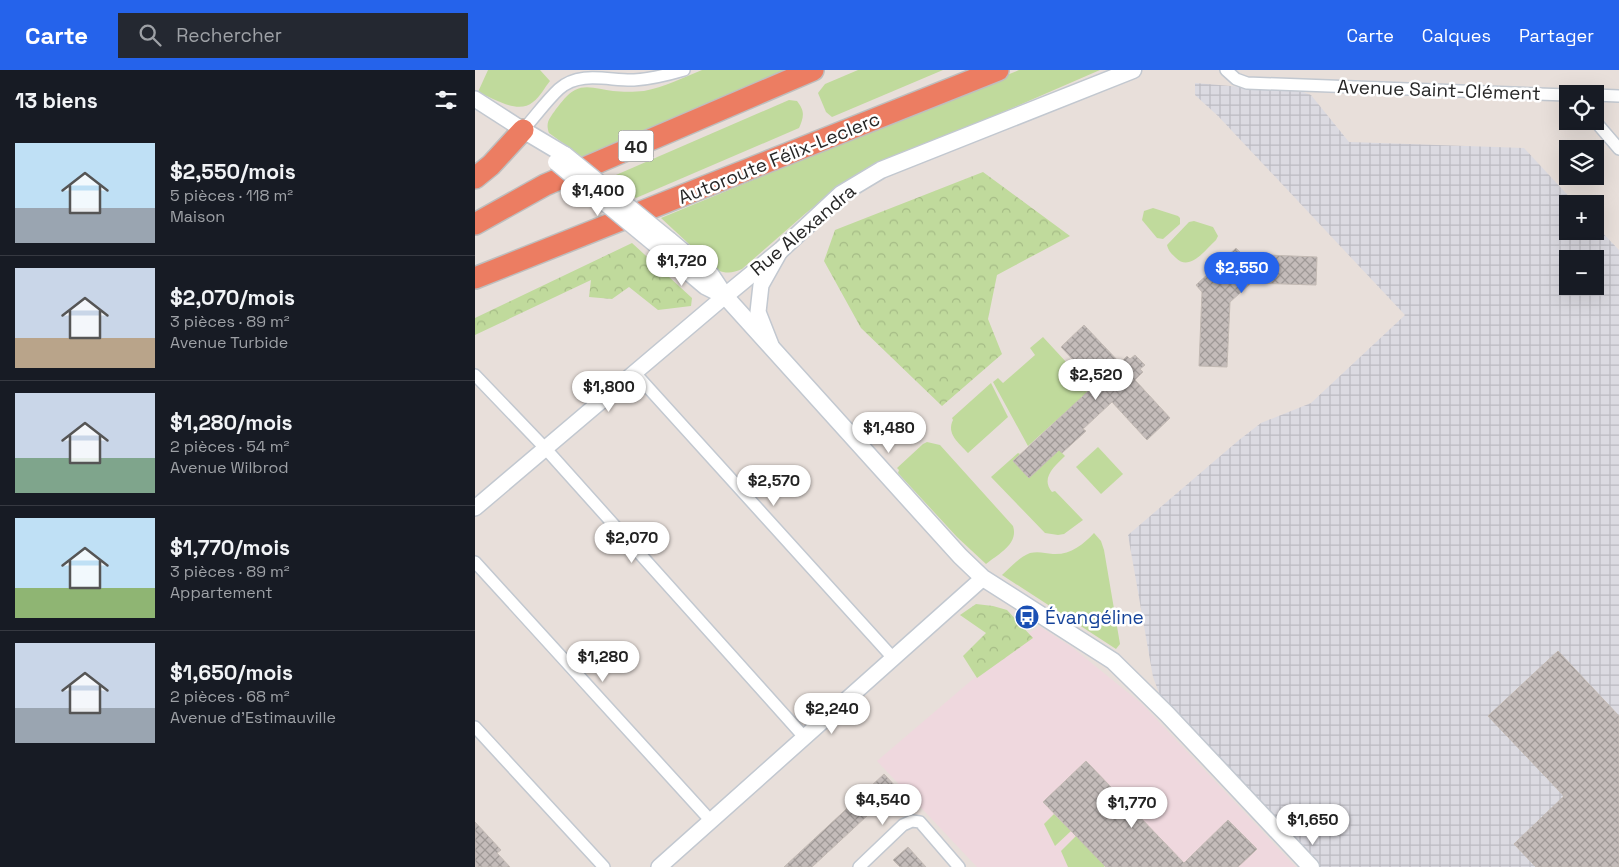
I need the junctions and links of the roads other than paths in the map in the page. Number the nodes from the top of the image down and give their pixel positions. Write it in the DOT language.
graph roads {
  1 [pos="684,70"];
  2 [pos="813,70"];
  3 [pos="998,70"];
  4 [pos="1133,70"];
  5 [pos="1226,70"];
  6 [pos="1559,95"];
  7 [pos="1604,95"];
  8 [pos="1619,96"];
  9 [pos="475,99"];
  10 [pos="523,130"];
  11 [pos="1603,130"];
  12 [pos="1619,149"];
  13 [pos="475,178"];
  14 [pos="475,224"];
  15 [pos="781,250"];
  16 [pos="475,278"];
  17 [pos="725,296"];
  18 [pos="774,351"];
  19 [pos="634,372"];
  20 [pos="475,374"];
  21 [pos="545,448"];
  22 [pos="475,508"];
  23 [pos="475,562"];
  24 [pos="983,578"];
  25 [pos="895,659"];
  26 [pos="475,727"];
  27 [pos="805,738"];
  28 [pos="711,821"];
  29 [pos="604,867"];
  30 [pos="659,867"];
  31 [pos="859,867"];
  32 [pos="959,867"];
  33 [pos="1311,867"];
  1 -- 10 [label="street"];
  2 -- 14 [label="highway, 40"];
  3 -- 16 [label="highway, Autoroute Félix-Leclerc"];
  4 -- 15 [label="main road, Rue Alexandra"];
  5 -- 6 [label="street, Avenue Saint-Clément"];
  7 -- 8 [label="street"];
  9 -- 10 [label="street"];
  10 -- 13 [label="highway"];
  10 -- 17 [label="main road, bridge"];
  11 -- 12 [label="street"];
  15 -- 17 [label="main road, Rue Alexandra"];
  15 -- 18 [label="street"];
  17 -- 18 [label="main road"];
  17 -- 19 [label="street, Rue Alexandra"];
  18 -- 24 [label="main road"];
  19 -- 21 [label="street, Rue Alexandra"];
  19 -- 25 [label="street"];
  20 -- 21 [label="street"];
  21 -- 22 [label="street, Rue Alexandra"];
  21 -- 27 [label="street"];
  23 -- 28 [label="street"];
  24 -- 25 [label="street"];
  24 -- 33 [label="main road"];
  25 -- 27 [label="street"];
  26 -- 29 [label="street"];
  27 -- 28 [label="street"];
  28 -- 30 [label="street"];
  31 -- 32 [label="street"];
}
